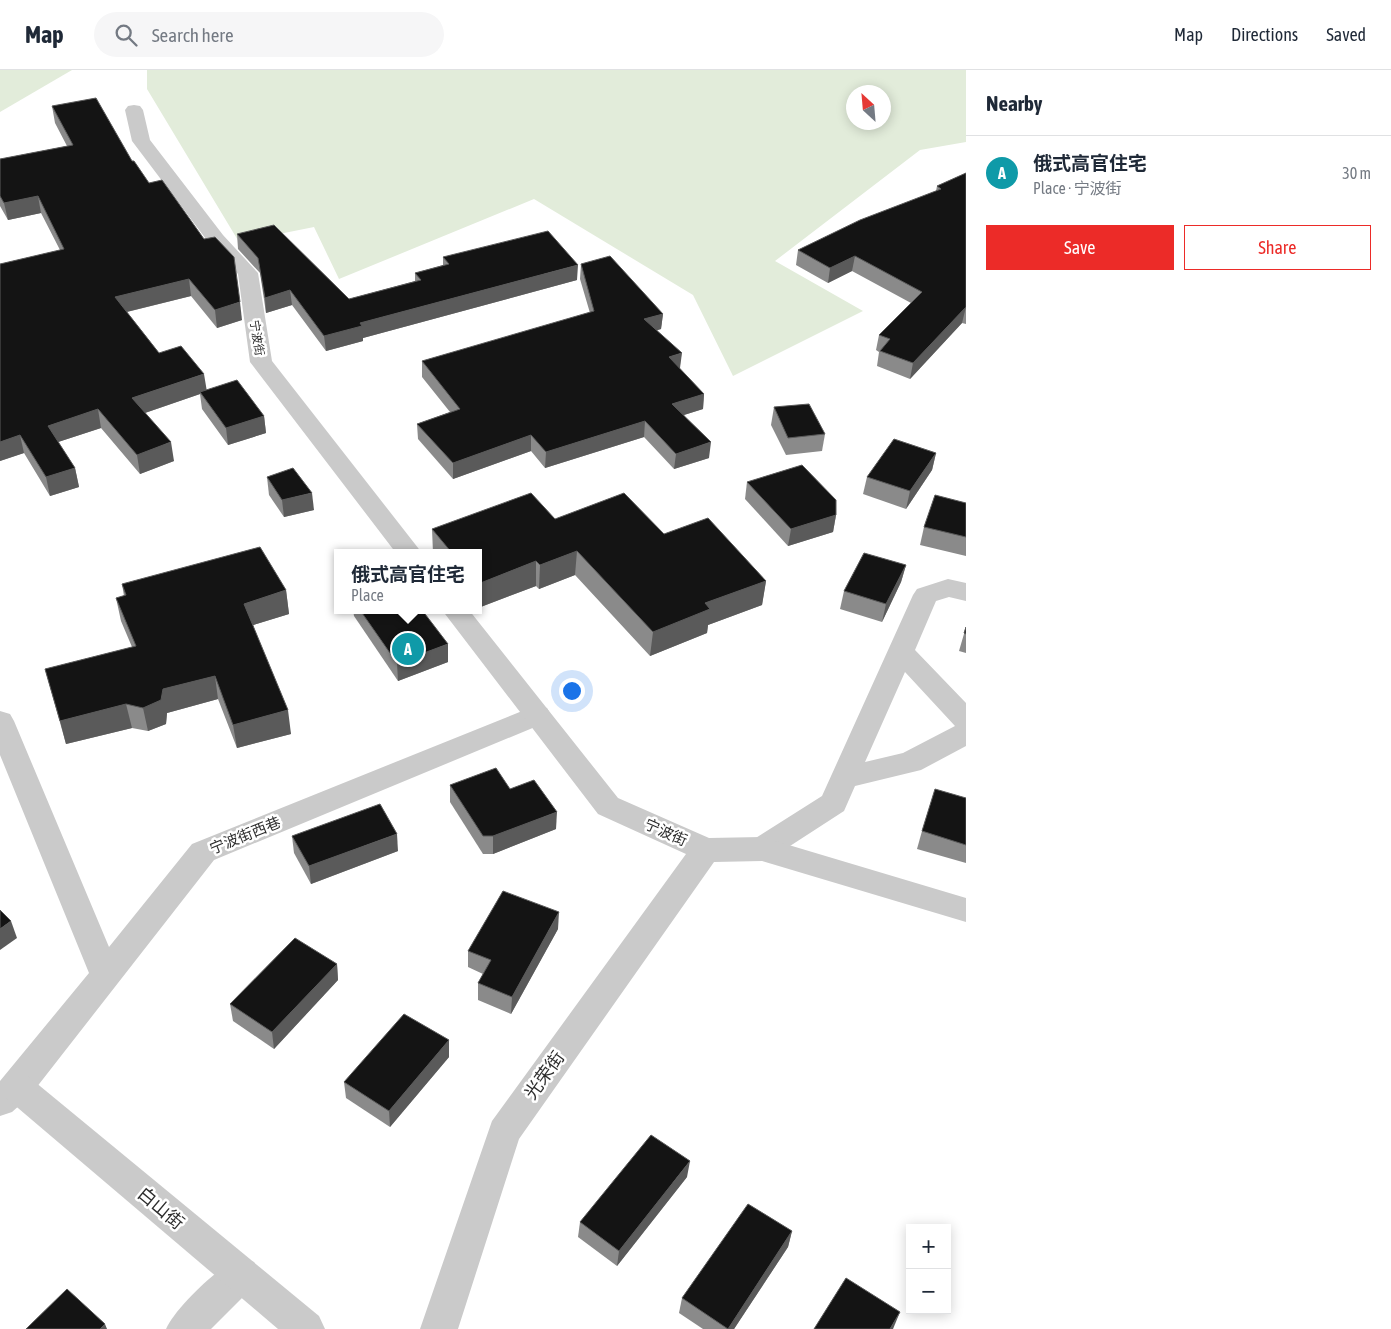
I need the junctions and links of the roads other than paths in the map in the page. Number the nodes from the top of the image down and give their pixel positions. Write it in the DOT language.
graph roads {
  1 [pos="134,110"];
  2 [pos="407,549"];
  3 [pos="966,592"];
  4 [pos="458,614"];
  5 [pos="901,652"];
  6 [pos="537,715"];
  7 [pos="966,720"];
  8 [pos="0,721"];
  9 [pos="966,733"];
  10 [pos="844,778"];
  11 [pos="762,849"];
  12 [pos="706,850"];
  13 [pos="966,910"];
  14 [pos="105,974"];
  15 [pos="6,1087"];
  16 [pos="241,1274"];
  17 [pos="185,1329"];
  18 [pos="306,1329"];
  19 [pos="439,1329"];
  1 -- 2 [label="street, 宁波街"];
  3 -- 5 [label="street"];
  4 -- 6 [label="street, 宁波街"];
  5 -- 7 [label="street"];
  5 -- 10 [label="street"];
  6 -- 12 [label="street, 宁波街"];
  6 -- 14 [label="street, 宁波街西巷"];
  8 -- 14 [label="street"];
  9 -- 10 [label="street"];
  10 -- 11 [label="street"];
  11 -- 12 [label="street, 宁波街"];
  11 -- 13 [label="street, 宁波街"];
  12 -- 19 [label="street, 光荣街"];
  14 -- 15 [label="street, 宁波街西巷"];
  15 -- 16 [label="street, 白山街"];
  16 -- 17 [label="street"];
  16 -- 18 [label="street, 白山街"];
}
